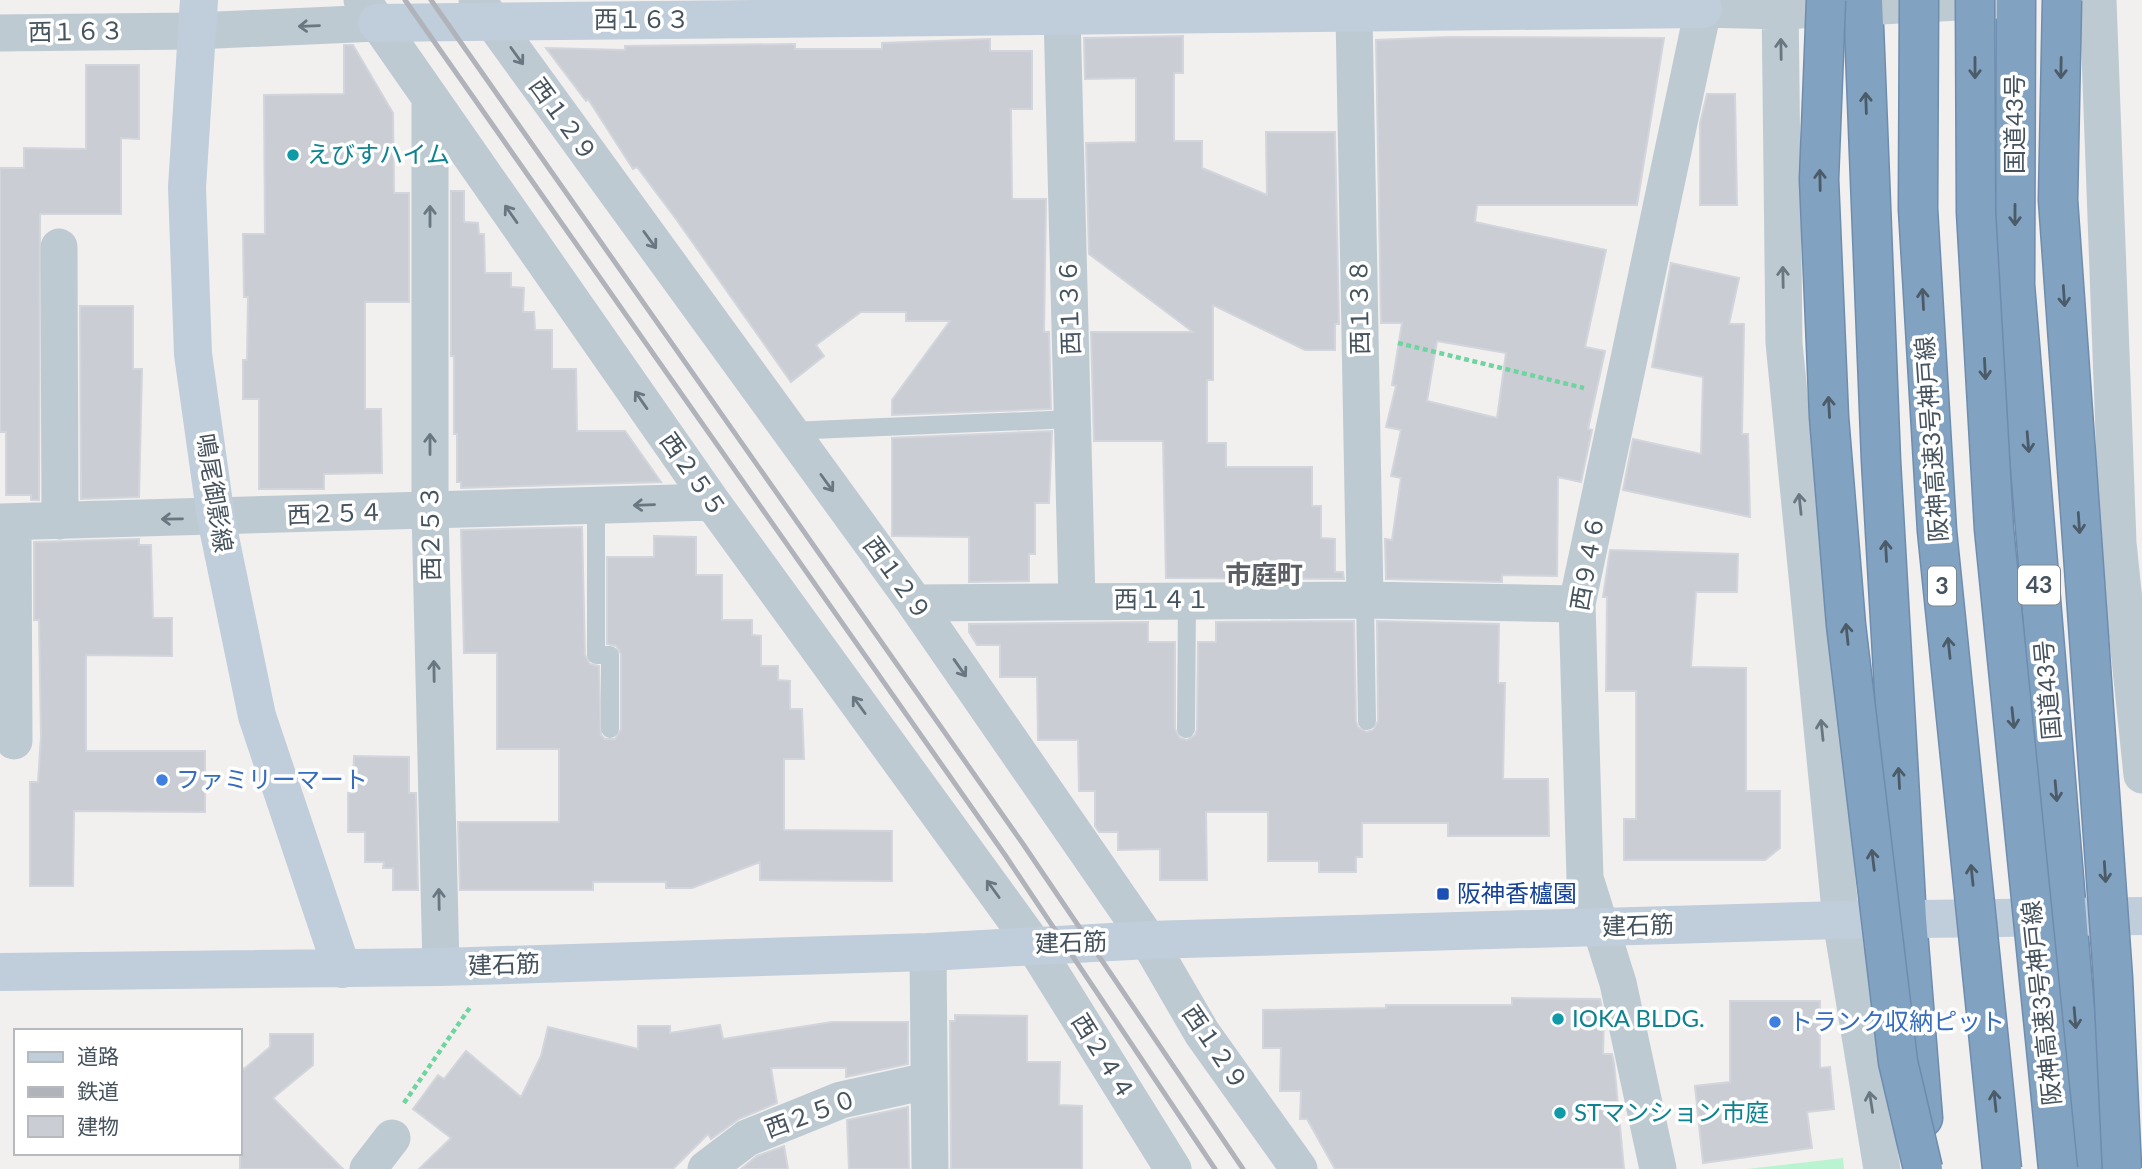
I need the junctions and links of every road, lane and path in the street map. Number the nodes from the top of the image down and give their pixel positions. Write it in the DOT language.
graph roads {
  1 [pos="1919,0"];
  2 [pos="1975,0"];
  3 [pos="1999,0"];
  4 [pos="2015,0"];
  5 [pos="2062,0"];
  6 [pos="2098,0"];
  7 [pos="1850,2"];
  8 [pos="1704,4"];
  9 [pos="1780,6"];
  10 [pos="1308,7"];
  11 [pos="484,10"];
  12 [pos="567,10"];
  13 [pos="664,10"];
  14 [pos="369,11"];
  15 [pos="1062,14"];
  16 [pos="1354,14"];
  17 [pos="197,15"];
  18 [pos="0,33"];
  19 [pos="430,99"];
  20 [pos="59,247"];
  21 [pos="1360,334"];
  22 [pos="1620,397"];
  23 [pos="1073,419"];
  24 [pos="789,430"];
  25 [pos="712,502"];
  26 [pos="596,507"];
  27 [pos="430,511"];
  28 [pos="216,518"];
  29 [pos="60,521"];
  30 [pos="7,522"];
  31 [pos="2130,542"];
  32 [pos="1077,600"];
  33 [pos="1187,600"];
  34 [pos="1365,600"];
  35 [pos="915,603"];
  36 [pos="1577,604"];
  37 [pos="1367,721"];
  38 [pos="610,729"];
  39 [pos="1186,729"];
  40 [pos="14,741"];
  41 [pos="2142,775"];
  42 [pos="2142,916"];
  43 [pos="2066,917"];
  44 [pos="1907,919"];
  45 [pos="1841,920"];
  46 [pos="1600,927"];
  47 [pos="1148,940"];
  48 [pos="1033,944"];
  49 [pos="928,951"];
  50 [pos="499,965"];
  51 [pos="441,967"];
  52 [pos="342,969"];
  53 [pos="0,972"];
  54 [pos="927,1081"];
  55 [pos="380,1159"];
  56 [pos="706,1169"];
  57 [pos="930,1169"];
  58 [pos="1173,1169"];
  59 [pos="1299,1169"];
  60 [pos="1658,1169"];
  61 [pos="1882,1169"];
  62 [pos="1925,1169"];
  63 [pos="2002,1169"];
  64 [pos="2059,1169"];
  65 [pos="2088,1169"];
  66 [pos="2122,1169"];
  63 -- 1 [label="highway, 阪神高速3号神戸線 / 3, one-way, bridge"];
  2 -- 64 [label="highway, 阪神高速3号神戸線, one-way, bridge"];
  3 -- 7 [label="street, 西１６３"];
  4 -- 43 [label="highway, 国道43号 / 43, one-way"];
  5 -- 66 [label="highway, one-way, bridge"];
  6 -- 31 [label="street"];
  7 -- 9 [label="street, 西１６３"];
  44 -- 7 [label="highway, one-way"];
  62 -- 7 [label="highway, one-way, bridge"];
  8 -- 9 [label="street, 西１６３"];
  8 -- 16 [label="street, 西１６３"];
  8 -- 22 [label="street, 西９４６"];
  45 -- 9 [label="street, one-way"];
  10 -- 15 [label="street, 西１６３"];
  10 -- 16 [label="street, 西１６３"];
  11 -- 12 [label="street, 西１６３"];
  11 -- 14 [label="street, 西１６３"];
  11 -- 24 [label="street, 西１２９, one-way"];
  12 -- 13 [label="street, 西１６３"];
  13 -- 15 [label="street, 西１６３"];
  14 -- 17 [label="street, 西１６３, one-way"];
  14 -- 19 [label="street, 西２５５"];
  15 -- 23 [label="street, 西１３６"];
  16 -- 21 [label="street, 西１３８"];
  17 -- 18 [label="street, 西１６３"];
  17 -- 28 [label="street, 鳴尾御影線"];
  25 -- 19 [label="street, 西２５５, one-way"];
  27 -- 19 [label="street, 西２５３, one-way"];
  20 -- 29 [label="street"];
  21 -- 22 [label="path"];
  21 -- 34 [label="street, 西１３８"];
  22 -- 36 [label="street, 西９４６"];
  23 -- 24 [label="lane"];
  23 -- 32 [label="street, 西１３６"];
  24 -- 35 [label="street, 西１２９, one-way"];
  25 -- 26 [label="street, 西２５４, one-way"];
  48 -- 25 [label="street, 西２５５, one-way"];
  26 -- 27 [label="street, 西２５４"];
  26 -- 38 [label="lane"];
  27 -- 28 [label="street, 西２５４"];
  51 -- 27 [label="street, 西２５３, one-way"];
  28 -- 29 [label="street, 西２５４, one-way"];
  28 -- 52 [label="street, 鳴尾御影線"];
  29 -- 30 [label="street, 西２５４"];
  30 -- 40 [label="street"];
  31 -- 41 [label="street"];
  32 -- 33 [label="street, 西１４１"];
  32 -- 35 [label="street, 西１４１"];
  33 -- 34 [label="street, 西１４１"];
  33 -- 39 [label="lane"];
  34 -- 36 [label="street, 西１４１"];
  34 -- 37 [label="lane"];
  35 -- 47 [label="street, 西１２９, one-way"];
  36 -- 46 [label="street, 西９４６"];
  42 -- 43 [label="street, 建石筋"];
  43 -- 44 [label="street, 建石筋"];
  43 -- 65 [label="highway, 国道43号 / 43, one-way"];
  44 -- 45 [label="street, 建石筋"];
  44 -- 62 [label="highway"];
  45 -- 46 [label="street, 建石筋"];
  61 -- 45 [label="street, one-way"];
  46 -- 47 [label="street, 建石筋"];
  46 -- 60 [label="street, 西９４６"];
  47 -- 48 [label="street, 建石筋"];
  47 -- 59 [label="street, 西１２９"];
  48 -- 49 [label="street, 建石筋"];
  48 -- 58 [label="street, 西２４４"];
  49 -- 50 [label="street, 建石筋"];
  49 -- 54 [label="street"];
  50 -- 51 [label="street, 建石筋"];
  50 -- 55 [label="path"];
  51 -- 52 [label="street, 建石筋"];
  52 -- 53 [label="street, 建石筋"];
  54 -- 56 [label="street, 西２５０"];
  54 -- 57 [label="street"];
}
